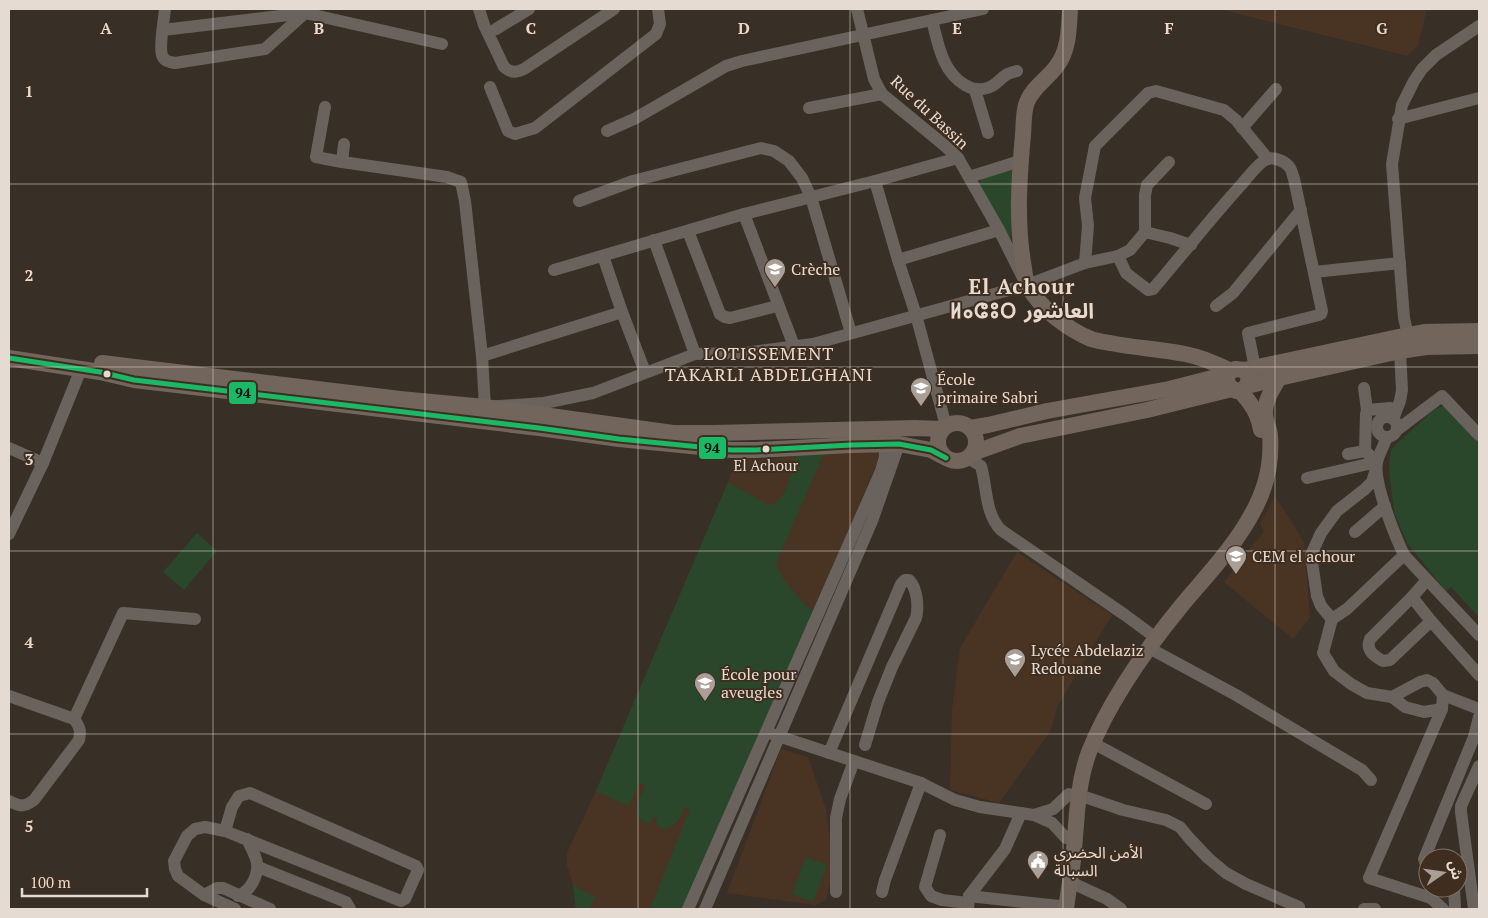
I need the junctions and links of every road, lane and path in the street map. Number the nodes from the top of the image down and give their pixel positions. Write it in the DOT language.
graph roads {
  1 [pos="165,9"];
  2 [pos="479,9"];
  3 [pos="529,9"];
  4 [pos="614,9"];
  5 [pos="658,9"];
  6 [pos="857,9"];
  7 [pos="980,9"];
  8 [pos="1070,9"];
  9 [pos="305,11"];
  10 [pos="932,20"];
  11 [pos="1479,26"];
  12 [pos="163,30"];
  13 [pos="496,30"];
  14 [pos="863,35"];
  15 [pos="442,44"];
  16 [pos="1017,71"];
  17 [pos="490,87"];
  18 [pos="1276,89"];
  19 [pos="975,90"];
  20 [pos="882,94"];
  21 [pos="1479,98"];
  22 [pos="325,106"];
  23 [pos="809,108"];
  24 [pos="1398,119"];
  25 [pos="1242,128"];
  26 [pos="606,131"];
  27 [pos="988,133"];
  28 [pos="344,144"];
  29 [pos="958,158"];
  30 [pos="1268,159"];
  31 [pos="1020,160"];
  32 [pos="342,162"];
  33 [pos="1169,162"];
  34 [pos="969,178"];
  35 [pos="875,181"];
  36 [pos="811,197"];
  37 [pos="579,201"];
  38 [pos="1301,210"];
  39 [pos="744,214"];
  40 [pos="999,230"];
  41 [pos="688,231"];
  42 [pos="1145,232"];
  43 [pos="654,240"];
  44 [pos="1191,245"];
  45 [pos="603,256"];
  46 [pos="1118,256"];
  47 [pos="898,260"];
  48 [pos="1084,263"];
  49 [pos="1400,263"];
  50 [pos="554,270"];
  51 [pos="1314,272"];
  52 [pos="1027,285"];
  53 [pos="778,306"];
  54 [pos="1216,306"];
  55 [pos="622,312"];
  56 [pos="916,315"];
  57 [pos="1479,331"];
  58 [pos="852,333"];
  59 [pos="1408,335"];
  60 [pos="794,346"];
  61 [pos="1479,346"];
  62 [pos="9,352"];
  63 [pos="1396,352"];
  64 [pos="695,354"];
  65 [pos="482,356"];
  66 [pos="9,358"];
  67 [pos="81,369"];
  68 [pos="645,372"];
  69 [pos="1240,378"];
  70 [pos="1279,378"];
  71 [pos="1364,388"];
  72 [pos="485,407"];
  73 [pos="1367,410"];
  74 [pos="1391,422"];
  75 [pos="944,428"];
  76 [pos="970,428"];
  77 [pos="1479,435"];
  78 [pos="892,444"];
  79 [pos="9,448"];
  80 [pos="1365,450"];
  81 [pos="1348,454"];
  82 [pos="971,455"];
  83 [pos="946,458"];
  84 [pos="43,463"];
  85 [pos="1377,465"];
  86 [pos="1307,478"];
  87 [pos="1385,506"];
  88 [pos="1355,532"];
  89 [pos="9,534"];
  90 [pos="1404,555"];
  91 [pos="1428,580"];
  92 [pos="1412,597"];
  93 [pos="195,619"];
  94 [pos="1332,619"];
  95 [pos="1431,621"];
  96 [pos="1479,635"];
  97 [pos="1148,640"];
  98 [pos="1479,675"];
  99 [pos="1444,695"];
  100 [pos="9,696"];
  101 [pos="1392,697"];
  102 [pos="1479,708"];
  103 [pos="1442,709"];
  104 [pos="1479,716"];
  105 [pos="74,719"];
  106 [pos="765,731"];
  107 [pos="780,736"];
  108 [pos="1093,743"];
  109 [pos="865,744"];
  110 [pos="829,753"];
  111 [pos="854,761"];
  112 [pos="1479,766"];
  113 [pos="1371,780"];
  114 [pos="921,783"];
  115 [pos="1074,794"];
  116 [pos="9,801"];
  117 [pos="1206,804"];
  118 [pos="1027,814"];
  119 [pos="225,831"];
  120 [pos="940,835"];
  121 [pos="1066,838"];
  122 [pos="247,839"];
  123 [pos="1429,848"];
  124 [pos="258,867"];
  125 [pos="1070,882"];
  126 [pos="836,892"];
  127 [pos="882,892"];
  128 [pos="204,895"];
  129 [pos="238,896"];
  130 [pos="968,902"];
  131 [pos="1299,907"];
  132 [pos="1061,908"];
  133 [pos="235,909"];
  134 [pos="270,909"];
  135 [pos="350,909"];
  136 [pos="688,909"];
  137 [pos="705,909"];
  138 [pos="1121,909"];
  139 [pos="1364,909"];
  140 [pos="1375,909"];
  141 [pos="1452,909"];
  142 [pos="1474,909"];
  1 -- 12 [label="street"];
  2 -- 4 [label="street"];
  3 -- 13 [label="street"];
  5 -- 17 [label="street"];
  6 -- 14 [label="street, Rue du Bassin"];
  7 -- 10 [label="street"];
  8 -- 31 [label="main road"];
  9 -- 12 [label="street"];
  9 -- 12 [label="street"];
  9 -- 15 [label="street"];
  10 -- 14 [label="street"];
  10 -- 19 [label="street"];
  11 -- 24 [label="street"];
  14 -- 20 [label="street, Rue du Bassin"];
  14 -- 26 [label="street"];
  16 -- 19 [label="street"];
  18 -- 25 [label="street"];
  19 -- 27 [label="street"];
  20 -- 23 [label="street"];
  20 -- 29 [label="street, Rue du Bassin"];
  21 -- 24 [label="street"];
  22 -- 32 [label="street"];
  24 -- 49 [label="street"];
  25 -- 30 [label="street"];
  25 -- 48 [label="street"];
  28 -- 32 [label="street"];
  29 -- 34 [label="street, Rue du Bassin"];
  29 -- 35 [label="street"];
  30 -- 38 [label="street"];
  30 -- 44 [label="street"];
  31 -- 34 [label="street"];
  31 -- 52 [label="main road"];
  32 -- 65 [label="street"];
  33 -- 42 [label="street"];
  34 -- 40 [label="street, Rue du Bassin"];
  35 -- 36 [label="street"];
  35 -- 47 [label="street"];
  36 -- 37 [label="street"];
  36 -- 39 [label="street"];
  36 -- 58 [label="street"];
  38 -- 51 [label="street"];
  38 -- 54 [label="street"];
  39 -- 41 [label="street"];
  39 -- 53 [label="street"];
  40 -- 47 [label="street"];
  40 -- 52 [label="street, Rue du Bassin"];
  41 -- 43 [label="street"];
  41 -- 53 [label="street"];
  42 -- 44 [label="street"];
  42 -- 46 [label="street"];
  43 -- 45 [label="street"];
  43 -- 64 [label="street"];
  44 -- 46 [label="street"];
  45 -- 50 [label="street"];
  45 -- 55 [label="street"];
  46 -- 48 [label="street"];
  47 -- 56 [label="street"];
  48 -- 52 [label="street"];
  49 -- 51 [label="street"];
  49 -- 59 [label="street"];
  51 -- 69 [label="street"];
  52 -- 56 [label="street"];
  52 -- 69 [label="main road"];
  53 -- 60 [label="street"];
  55 -- 65 [label="street"];
  55 -- 68 [label="street"];
  56 -- 58 [label="street"];
  56 -- 75 [label="street"];
  57 -- 59 [label="main road"];
  58 -- 60 [label="street"];
  59 -- 69 [label="main road"];
  60 -- 64 [label="street"];
  61 -- 63 [label="main road"];
  62 -- 72 [label="main road"];
  63 -- 70 [label="main road"];
  63 -- 74 [label="street"];
  64 -- 68 [label="street"];
  65 -- 72 [label="street"];
  66 -- 67 [label="main road"];
  67 -- 78 [label="main road"];
  67 -- 84 [label="street"];
  68 -- 72 [label="street"];
  69 -- 70 [label="main road"];
  69 -- 76 [label="main road"];
  69 -- 82 [label="main road"];
  69 -- 97 [label="main road"];
  70 -- 97 [label="main road"];
  71 -- 73 [label="street"];
  72 -- 75 [label="main road"];
  73 -- 74 [label="street"];
  73 -- 80 [label="street"];
  74 -- 77 [label="street"];
  74 -- 85 [label="street"];
  75 -- 76 [label="main road"];
  75 -- 83 [label="main road"];
  76 -- 82 [label="main road"];
  78 -- 83 [label="main road"];
  78 -- 106 [label="street"];
  78 -- 107 [label="street"];
  79 -- 84 [label="street"];
  80 -- 81 [label="street"];
  80 -- 85 [label="street"];
  82 -- 83 [label="main road"];
  82 -- 97 [label="street"];
  84 -- 89 [label="street"];
  85 -- 86 [label="street"];
  85 -- 87 [label="street"];
  85 -- 94 [label="street"];
  87 -- 88 [label="street"];
  87 -- 90 [label="street"];
  90 -- 91 [label="street"];
  90 -- 94 [label="street"];
  91 -- 92 [label="street"];
  91 -- 96 [label="street"];
  92 -- 95 [label="street"];
  92 -- 95 [label="street"];
  93 -- 105 [label="street"];
  94 -- 101 [label="street"];
  95 -- 98 [label="street"];
  97 -- 108 [label="main road"];
  97 -- 113 [label="street"];
  97 -- 115 [label="main road"];
  99 -- 101 [label="street"];
  99 -- 102 [label="street"];
  99 -- 103 [label="street"];
  100 -- 105 [label="street"];
  101 -- 103 [label="street"];
  103 -- 141 [label="street"];
  104 -- 123 [label="street"];
  105 -- 116 [label="street"];
  106 -- 107 [label="street"];
  106 -- 136 [label="street"];
  107 -- 110 [label="street"];
  107 -- 137 [label="street"];
  108 -- 115 [label="main road"];
  108 -- 117 [label="street"];
  109 -- 110 [label="street"];
  110 -- 111 [label="street"];
  111 -- 114 [label="street"];
  111 -- 126 [label="street"];
  112 -- 142 [label="street"];
  114 -- 118 [label="street"];
  114 -- 127 [label="street"];
  115 -- 118 [label="street"];
  115 -- 121 [label="main road"];
  115 -- 125 [label="main road"];
  115 -- 131 [label="street"];
  118 -- 121 [label="street"];
  118 -- 130 [label="street"];
  119 -- 122 [label="street"];
  119 -- 122 [label="street"];
  119 -- 128 [label="street"];
  120 -- 130 [label="street"];
  121 -- 132 [label="main road"];
  122 -- 124 [label="street"];
  124 -- 129 [label="street"];
  124 -- 135 [label="street"];
  125 -- 132 [label="main road"];
  125 -- 138 [label="street"];
  128 -- 129 [label="street"];
  128 -- 133 [label="street"];
  129 -- 134 [label="street"];
  130 -- 132 [label="street"];
  139 -- 140 [label="street"];
}
